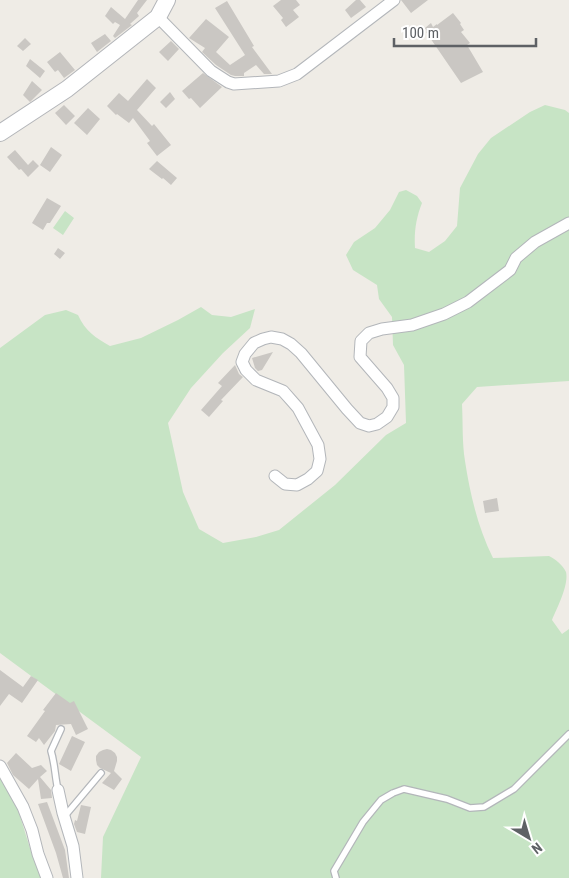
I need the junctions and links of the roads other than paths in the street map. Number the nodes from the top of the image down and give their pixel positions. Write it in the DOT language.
graph roads {
  1 [pos="167,0"];
  2 [pos="394,0"];
  3 [pos="158,18"];
  4 [pos="0,133"];
  5 [pos="569,223"];
  6 [pos="275,476"];
  7 [pos="61,729"];
  8 [pos="569,734"];
  9 [pos="0,766"];
  10 [pos="101,773"];
  11 [pos="58,790"];
  12 [pos="64,816"];
  13 [pos="47,878"];
  14 [pos="77,878"];
  15 [pos="336,878"];
  1 -- 3 [label="street"];
  2 -- 3 [label="street"];
  3 -- 4 [label="street"];
  5 -- 6 [label="street"];
  7 -- 11 [label="lane"];
  8 -- 15 [label="lane"];
  9 -- 13 [label="street"];
  10 -- 12 [label="lane"];
  11 -- 12 [label="street"];
  12 -- 14 [label="street"];
}
